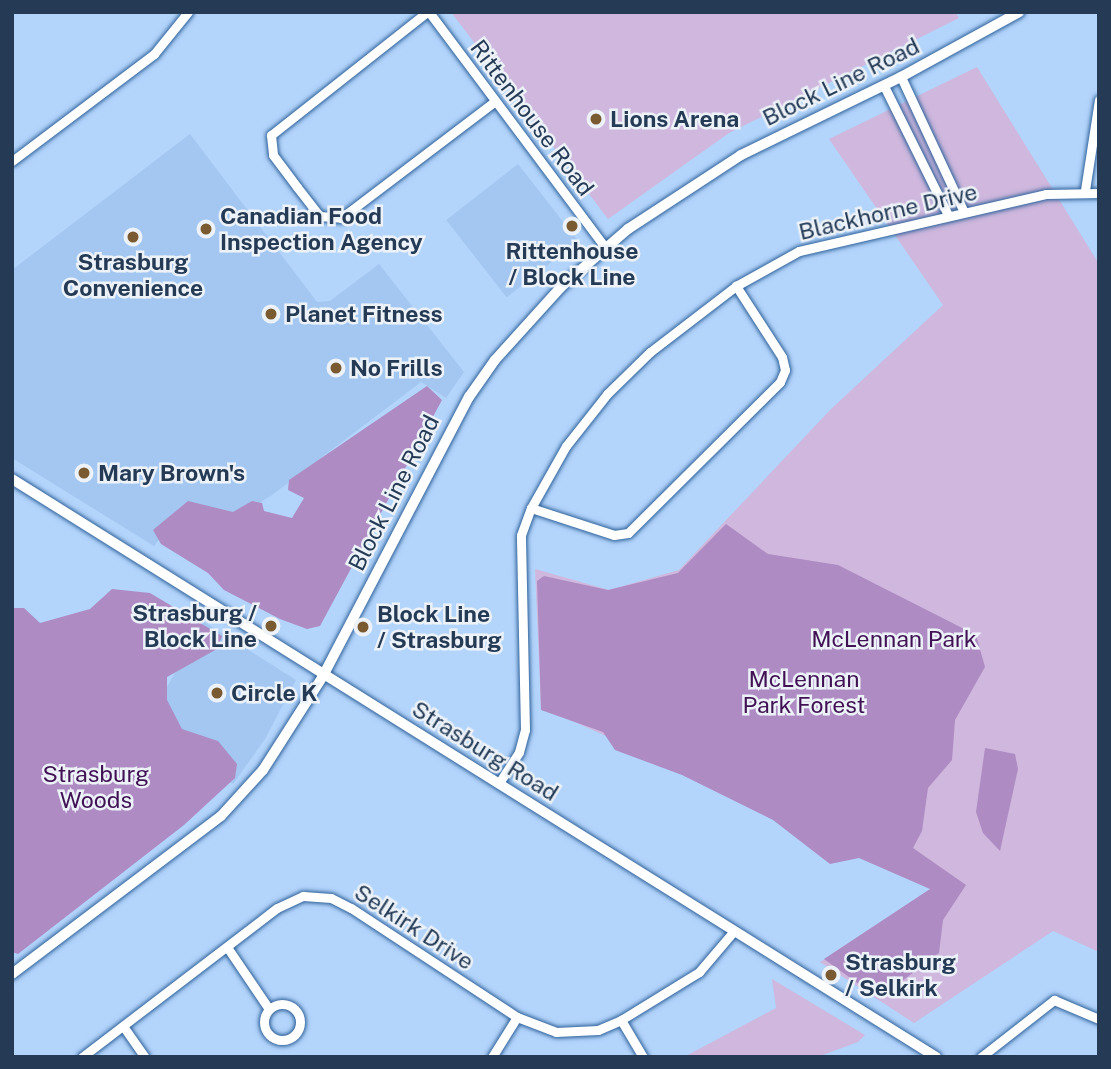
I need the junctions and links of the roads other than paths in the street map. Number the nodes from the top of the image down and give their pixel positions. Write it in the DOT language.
graph roads {
  1 [pos="188,12"];
  2 [pos="428,12"];
  3 [pos="1019,12"];
  4 [pos="901,77"];
  5 [pos="884,86"];
  6 [pos="1099,100"];
  7 [pos="495,101"];
  8 [pos="12,161"];
  9 [pos="1085,190"];
  10 [pos="1099,193"];
  11 [pos="964,212"];
  12 [pos="948,215"];
  13 [pos="605,247"];
  14 [pos="736,286"];
  15 [pos="12,479"];
  16 [pos="531,508"];
  17 [pos="324,676"];
  18 [pos="499,783"];
  19 [pos="733,932"];
  20 [pos="227,947"];
  21 [pos="12,974"];
  22 [pos="269,1009"];
  23 [pos="517,1017"];
  24 [pos="1099,1019"];
  25 [pos="621,1020"];
  26 [pos="123,1026"];
  27 [pos="82,1057"];
  28 [pos="145,1057"];
  29 [pos="492,1057"];
  30 [pos="643,1057"];
  31 [pos="936,1057"];
  32 [pos="981,1057"];
  1 -- 8 [label="street"];
  2 -- 7 [label="street, Rittenhouse Road"];
  2 -- 7 [label="street"];
  3 -- 4 [label="street, Block Line Road"];
  4 -- 5 [label="street, Block Line Road"];
  4 -- 11 [label="street"];
  5 -- 12 [label="street"];
  5 -- 13 [label="street, Block Line Road"];
  6 -- 9 [label="street"];
  7 -- 13 [label="street, Rittenhouse Road"];
  9 -- 10 [label="street, Blackhorne Drive"];
  9 -- 11 [label="street, Blackhorne Drive"];
  11 -- 12 [label="street, Blackhorne Drive"];
  12 -- 14 [label="street, Blackhorne Drive"];
  13 -- 17 [label="street, Block Line Road"];
  14 -- 16 [label="street, Blackhorne Drive"];
  14 -- 16 [label="street"];
  15 -- 17 [label="street, Strasburg Road"];
  16 -- 18 [label="street, Blackhorne Drive"];
  17 -- 18 [label="street, Strasburg Road"];
  17 -- 21 [label="street, Block Line Road"];
  18 -- 19 [label="street, Strasburg Road"];
  19 -- 25 [label="street, Selkirk Drive"];
  19 -- 31 [label="street, Strasburg Road"];
  20 -- 22 [label="street"];
  20 -- 23 [label="street, Selkirk Drive"];
  20 -- 26 [label="street, Selkirk Drive"];
  22 -- 22 [label="street"];
  23 -- 25 [label="street, Selkirk Drive"];
  23 -- 29 [label="street"];
  24 -- 32 [label="street"];
  25 -- 30 [label="street"];
  26 -- 27 [label="street, Selkirk Drive"];
  26 -- 28 [label="street"];
}
